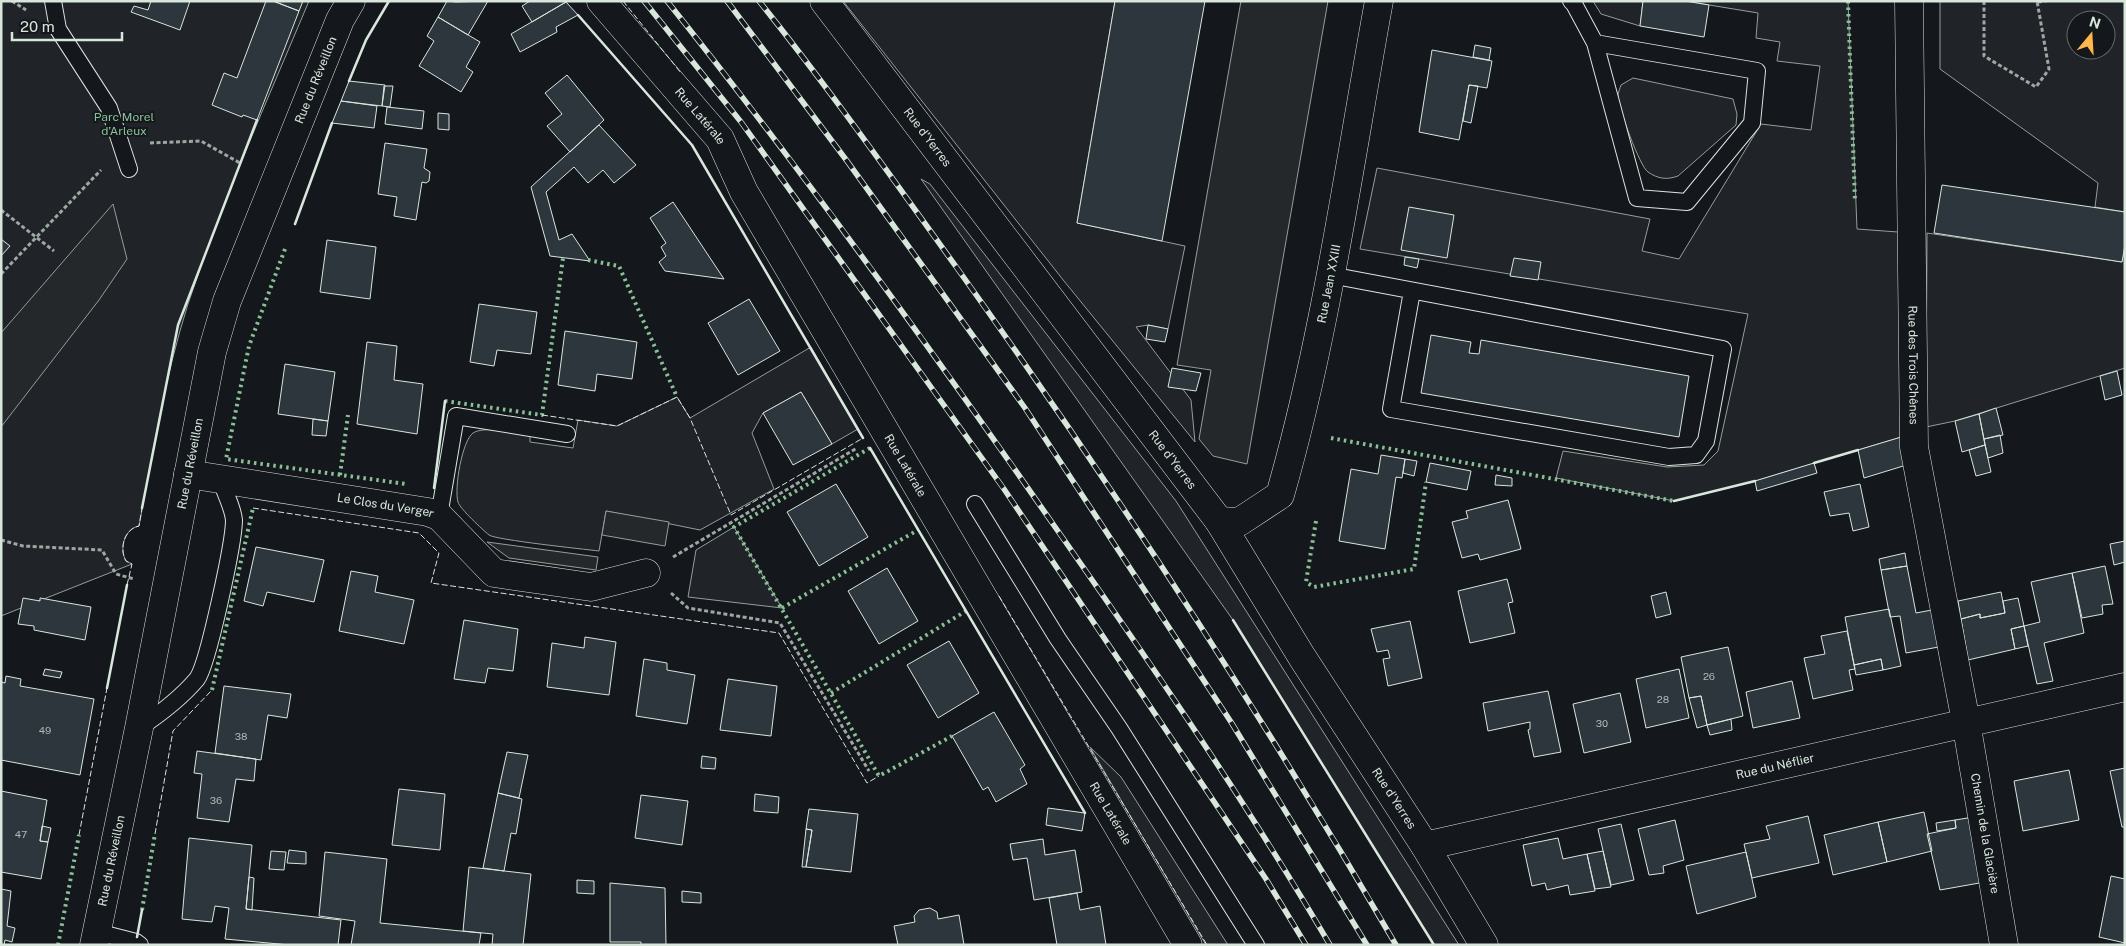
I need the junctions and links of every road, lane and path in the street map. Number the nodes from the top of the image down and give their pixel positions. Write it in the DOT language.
graph roads {
  1 [pos="52,1"];
  2 [pos="351,1"];
  3 [pos="601,1"];
  4 [pos="824,1"];
  5 [pos="1379,1"];
  6 [pos="1571,1"];
  7 [pos="1909,1"];
  8 [pos="1984,1"];
  9 [pos="2046,1"];
  10 [pos="2037,2"];
  11 [pos="1595,43"];
  12 [pos="129,169"];
  13 [pos="1,210"];
  14 [pos="54,251"];
  15 [pos="1330,276"];
  16 [pos="1412,291"];
  17 [pos="886,431"];
  18 [pos="567,434"];
  19 [pos="188,474"];
  20 [pos="222,480"];
  21 [pos="975,504"];
  22 [pos="439,516"];
  23 [pos="1219,521"];
  24 [pos="1,540"];
  25 [pos="646,573"];
  26 [pos="166,586"];
  27 [pos="2125,686"];
  28 [pos="1966,722"];
  29 [pos="139,728"];
  30 [pos="869,772"];
  31 [pos="1425,846"];
  32 [pos="95,938"];
  33 [pos="140,945"];
  34 [pos="1188,945"];
  35 [pos="1256,945"];
  36 [pos="1484,945"];
  37 [pos="2004,945"];
  1 -- 12 [label="lane"];
  2 -- 19 [label="street, Rue du Réveillon"];
  3 -- 17 [label="street, Rue Latérale"];
  4 -- 23 [label="street, Rue d'Yerres"];
  5 -- 15 [label="street, Rue Jean XXIII"];
  6 -- 11 [label="lane"];
  7 -- 28 [label="street, Rue des Trois Chênes"];
  8 -- 10 [label="path"];
  9 -- 10 [label="path"];
  11 -- 11 [label="lane"];
  13 -- 14 [label="path"];
  15 -- 16 [label="lane"];
  15 -- 23 [label="street, Rue Jean XXIII"];
  16 -- 16 [label="lane"];
  17 -- 25 [label="path"];
  17 -- 34 [label="street, Rue Latérale"];
  18 -- 22 [label="lane"];
  19 -- 20 [label="street, Le Clos du Verger"];
  19 -- 26 [label="street, Rue du Réveillon"];
  20 -- 22 [label="street, Le Clos du Verger"];
  20 -- 29 [label="lane"];
  21 -- 35 [label="lane"];
  22 -- 25 [label="street, Le Clos du Verger"];
  23 -- 31 [label="street, Rue d'Yerres"];
  24 -- 26 [label="path"];
  25 -- 30 [label="path"];
  26 -- 29 [label="street, Rue du Réveillon"];
  27 -- 28 [label="street, Rue du Néflier"];
  28 -- 31 [label="street, Rue du Néflier"];
  28 -- 37 [label="street, Chemin de la Glacière"];
  29 -- 32 [label="street, Rue du Réveillon"];
  31 -- 36 [label="street, Rue d'Yerres"];
  32 -- 33 [label="lane"];
}
